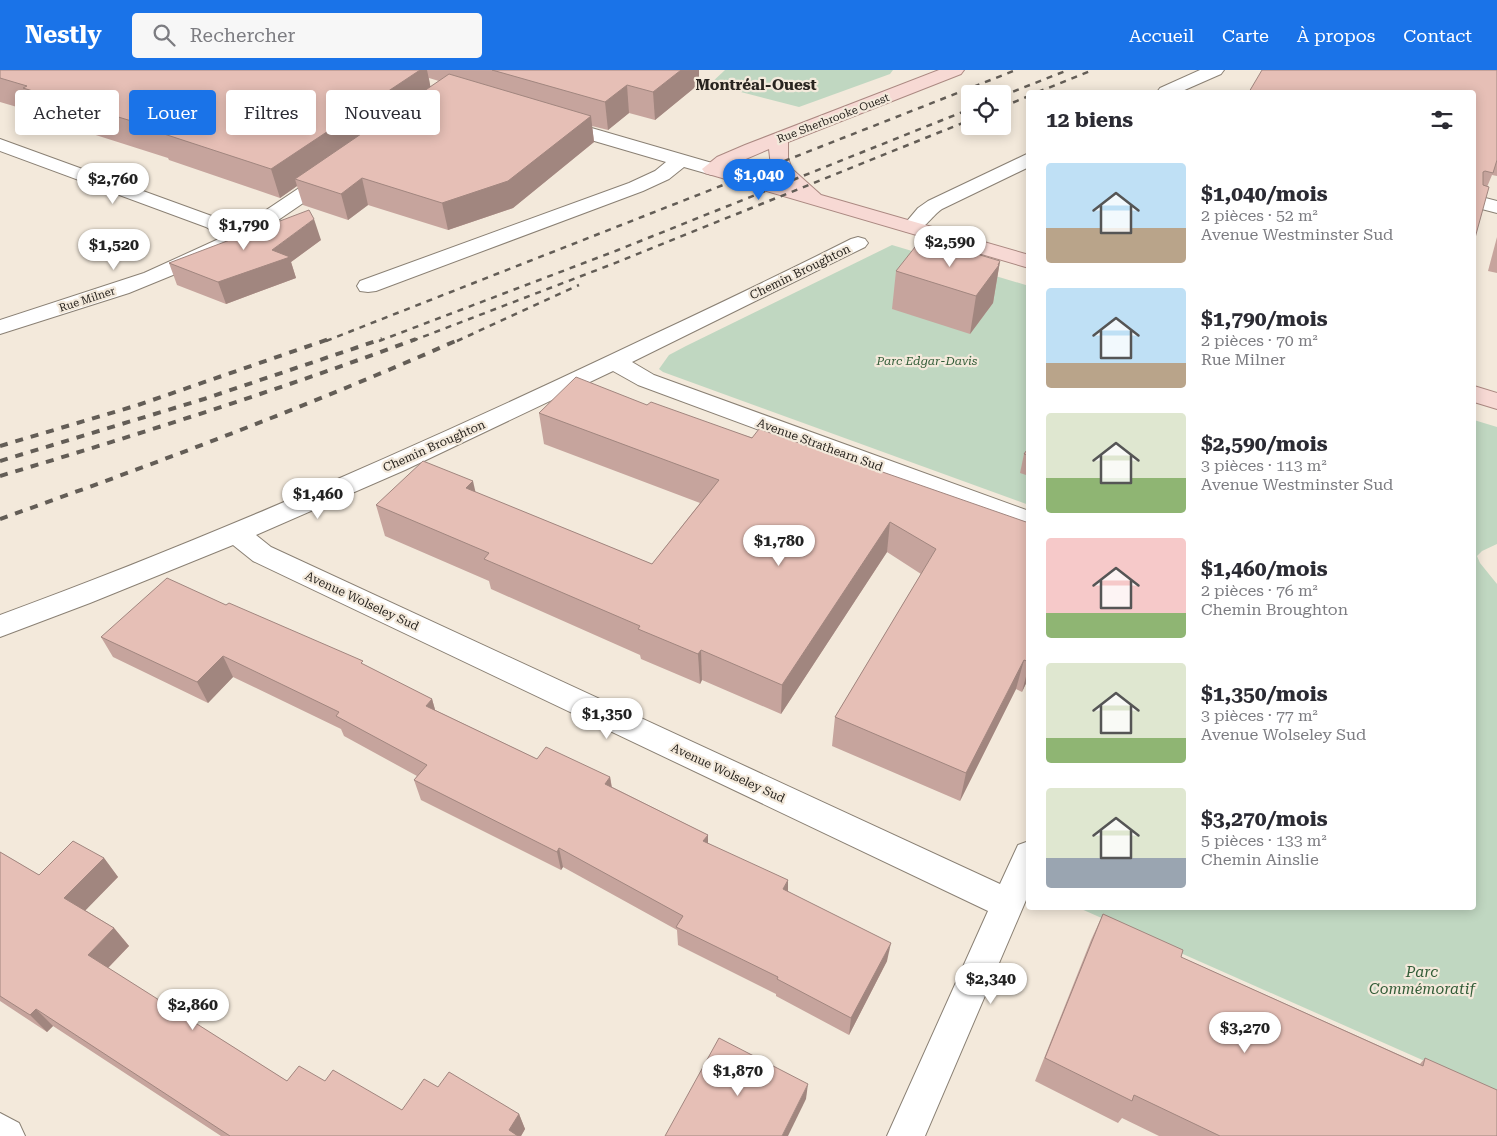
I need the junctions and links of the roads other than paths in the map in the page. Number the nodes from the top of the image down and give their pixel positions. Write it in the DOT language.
graph roads {
  1 [pos="1216,70"];
  2 [pos="947,71"];
  3 [pos="1171,90"];
  4 [pos="537,118"];
  5 [pos="779,138"];
  6 [pos="0,145"];
  7 [pos="680,160"];
  8 [pos="1026,160"];
  9 [pos="346,165"];
  10 [pos="712,169"];
  11 [pos="816,200"];
  12 [pos="1476,202"];
  13 [pos="1497,207"];
  14 [pos="912,227"];
  15 [pos="239,238"];
  16 [pos="858,244"];
  17 [pos="1026,261"];
  18 [pos="368,286"];
  19 [pos="0,327"];
  20 [pos="614,362"];
  21 [pos="1476,395"];
  22 [pos="1497,401"];
  23 [pos="1026,520"];
  24 [pos="235,533"];
  25 [pos="0,626"];
  26 [pos="1026,862"];
  27 [pos="1008,904"];
  28 [pos="0,1132"];
  29 [pos="6,1136"];
  30 [pos="906,1136"];
  1 -- 3 [label="street"];
  2 -- 5 [label="main road, Rue Sherbrooke Ouest"];
  4 -- 7 [label="street"];
  5 -- 10 [label="main road, Rue Sherbrooke Ouest"];
  5 -- 11 [label="main road"];
  6 -- 15 [label="street"];
  7 -- 10 [label="street"];
  7 -- 18 [label="street"];
  8 -- 14 [label="street"];
  9 -- 15 [label="street, Rue Milner"];
  10 -- 11 [label="main road"];
  11 -- 14 [label="main road"];
  12 -- 13 [label="street"];
  14 -- 17 [label="main road"];
  15 -- 19 [label="street, Rue Milner"];
  16 -- 20 [label="street, Chemin Broughton"];
  20 -- 23 [label="street, Avenue Strathearn Sud"];
  20 -- 24 [label="street, Chemin Broughton"];
  21 -- 22 [label="main road"];
  24 -- 25 [label="street, Chemin Broughton"];
  24 -- 27 [label="street, Avenue Wolseley Sud"];
  26 -- 27 [label="street"];
  27 -- 30 [label="street"];
  28 -- 29 [label="street"];
}
